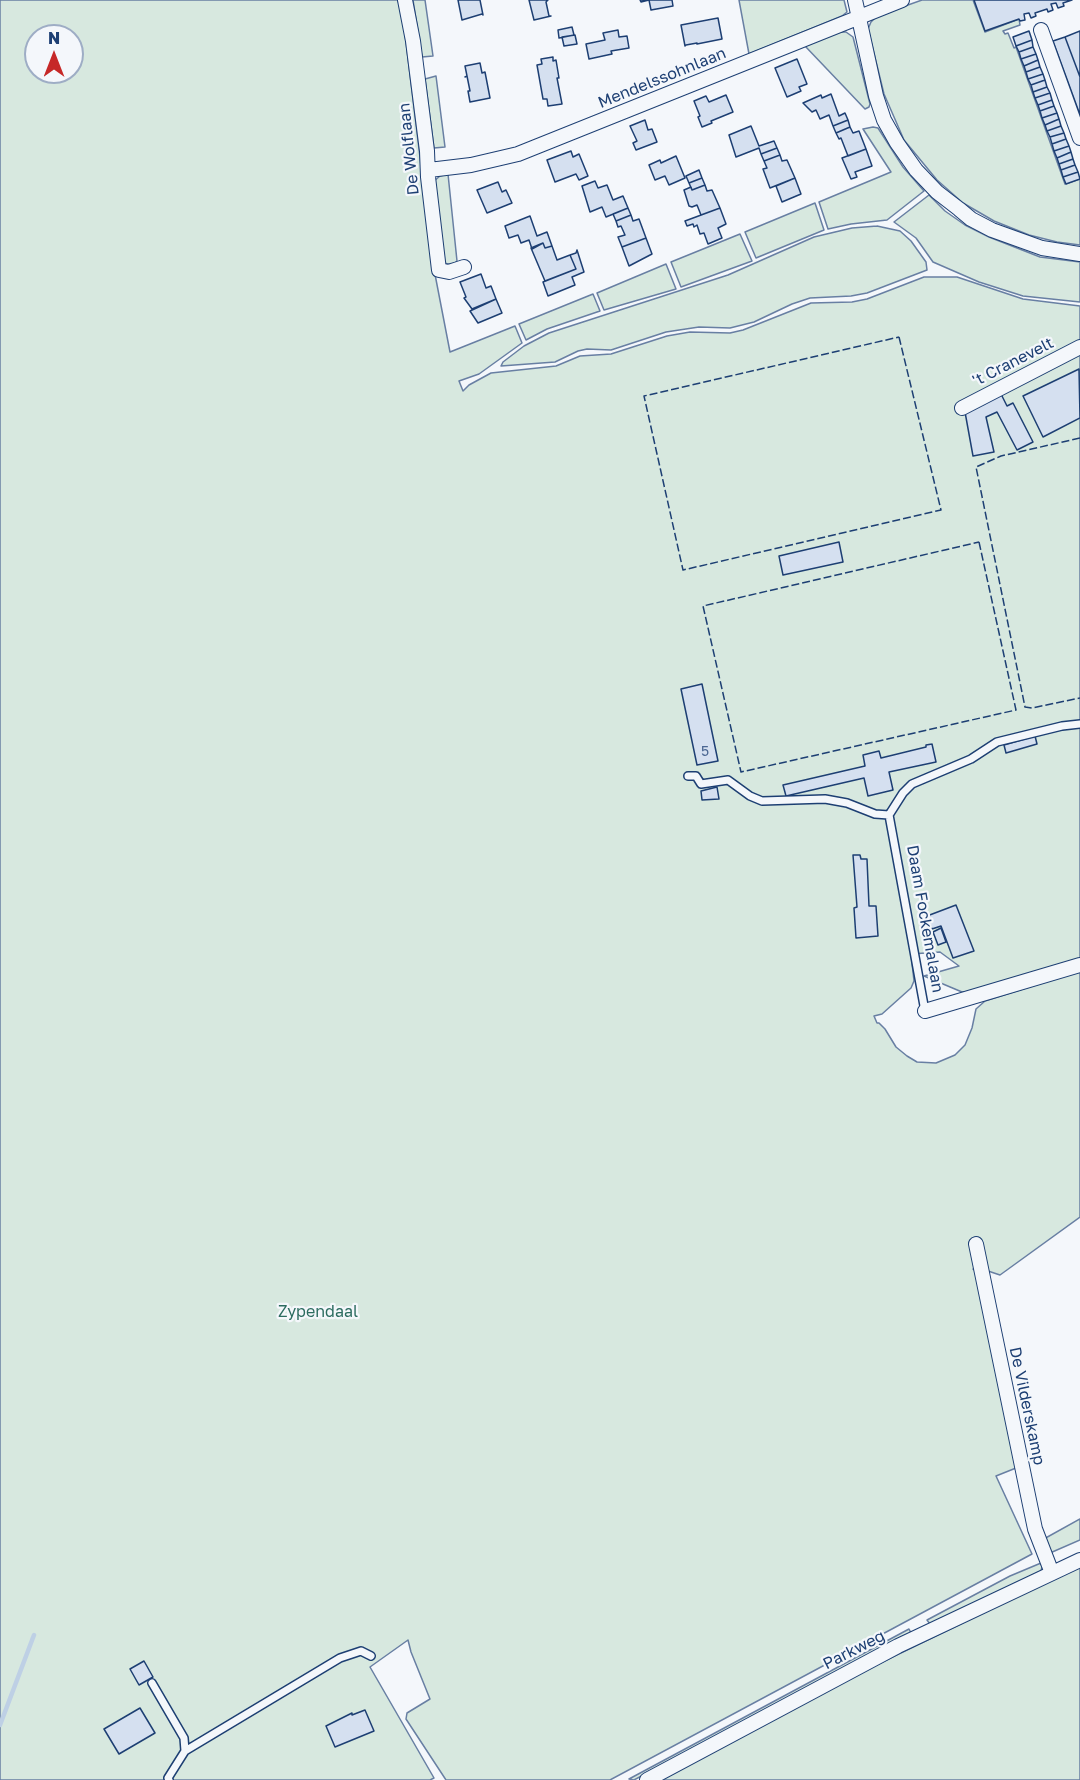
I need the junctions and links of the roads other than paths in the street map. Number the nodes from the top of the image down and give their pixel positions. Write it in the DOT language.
graph roads {
  1 [pos="405,0"];
  2 [pos="855,0"];
  3 [pos="902,0"];
  4 [pos="859,18"];
  5 [pos="1041,30"];
  6 [pos="1080,138"];
  7 [pos="429,170"];
  8 [pos="1080,254"];
  9 [pos="464,267"];
  10 [pos="1080,346"];
  11 [pos="962,408"];
  12 [pos="1080,724"];
  13 [pos="688,776"];
  14 [pos="889,815"];
  15 [pos="1080,965"];
  16 [pos="926,1011"];
  17 [pos="976,1244"];
  18 [pos="1080,1560"];
  19 [pos="1052,1573"];
  20 [pos="371,1656"];
  21 [pos="152,1683"];
  22 [pos="184,1752"];
  23 [pos="169,1780"];
  24 [pos="647,1780"];
  1 -- 7 [label="street, De Wolflaan"];
  2 -- 4 [label="street"];
  3 -- 4 [label="street, Mendelssohnlaan"];
  4 -- 7 [label="street, Mendelssohnlaan"];
  4 -- 8 [label="street"];
  5 -- 6 [label="street"];
  7 -- 9 [label="street, De Wolflaan"];
  10 -- 11 [label="street, 't Cranevelt"];
  12 -- 14 [label="lane"];
  13 -- 14 [label="lane"];
  14 -- 16 [label="lane, Daam Fockemalaan"];
  15 -- 16 [label="street, Daam Fockemalaan"];
  17 -- 19 [label="street, De Vilderskamp"];
  18 -- 19 [label="street, Parkweg"];
  19 -- 24 [label="street, Parkweg"];
  20 -- 22 [label="lane"];
  21 -- 22 [label="lane"];
  22 -- 23 [label="lane"];
}
